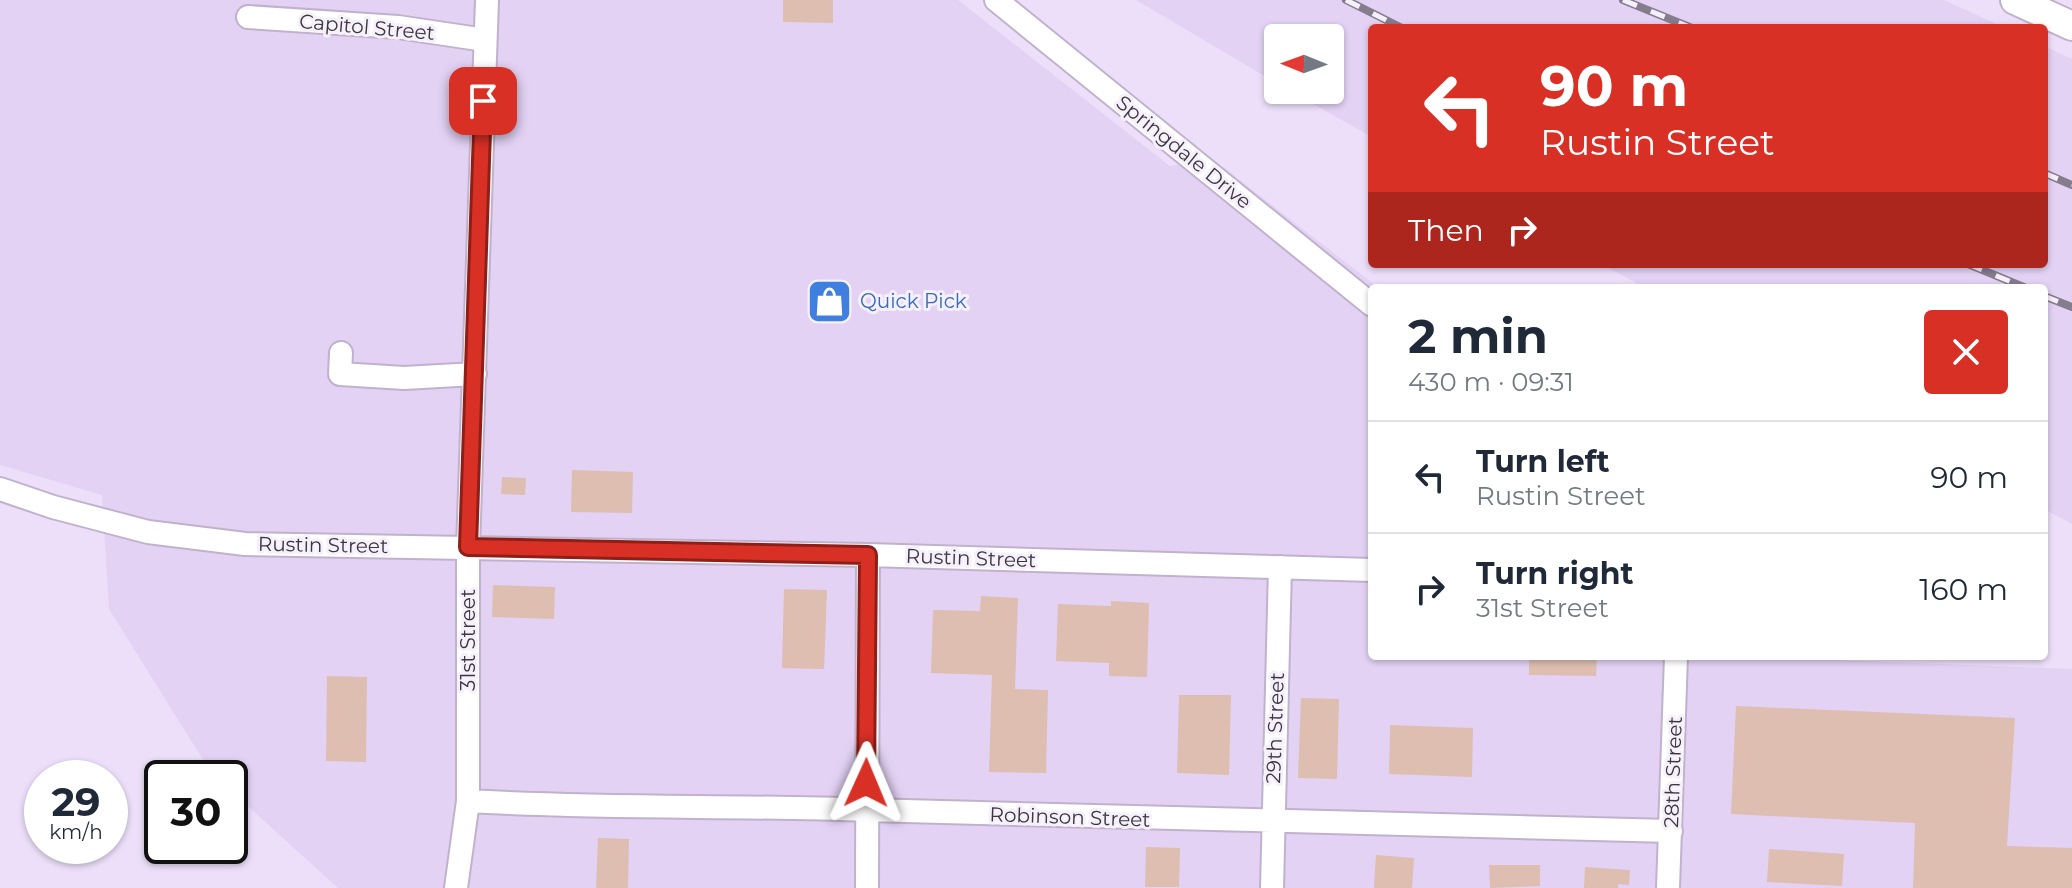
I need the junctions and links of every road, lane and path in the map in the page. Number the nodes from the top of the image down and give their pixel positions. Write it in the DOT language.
graph roads {
  1 [pos="487,0"];
  2 [pos="996,0"];
  3 [pos="2015,0"];
  4 [pos="248,17"];
  5 [pos="2072,26"];
  6 [pos="485,40"];
  7 [pos="1368,302"];
  8 [pos="341,353"];
  9 [pos="475,374"];
  10 [pos="0,489"];
  11 [pos="468,547"];
  12 [pos="868,555"];
  13 [pos="1280,567"];
  14 [pos="1368,570"];
  15 [pos="1676,660"];
  16 [pos="468,801"];
  17 [pos="865,809"];
  18 [pos="1273,823"];
  19 [pos="1671,831"];
  20 [pos="456,888"];
  21 [pos="867,888"];
  22 [pos="1272,888"];
  23 [pos="1668,888"];
  1 -- 6 [label="street, 31st Street"];
  2 -- 7 [label="street, Springdale Drive"];
  3 -- 5 [label="main road"];
  4 -- 6 [label="street, Capitol Street"];
  6 -- 9 [label="street, 31st Street"];
  8 -- 9 [label="street"];
  9 -- 11 [label="street, 31st Street"];
  10 -- 11 [label="street, Rustin Street"];
  11 -- 12 [label="street, Rustin Street"];
  11 -- 16 [label="street, 31st Street"];
  12 -- 13 [label="street, Rustin Street"];
  12 -- 17 [label="street"];
  13 -- 14 [label="street, Rustin Street"];
  13 -- 18 [label="street, 29th Street"];
  15 -- 19 [label="street, 28th Street"];
  16 -- 17 [label="street, Robinson Street"];
  16 -- 20 [label="street, 31st Street"];
  17 -- 18 [label="street, Robinson Street"];
  17 -- 21 [label="street"];
  18 -- 19 [label="street, Robinson Street"];
  18 -- 22 [label="street, 29th Street"];
  19 -- 23 [label="street, 28th Street"];
}
